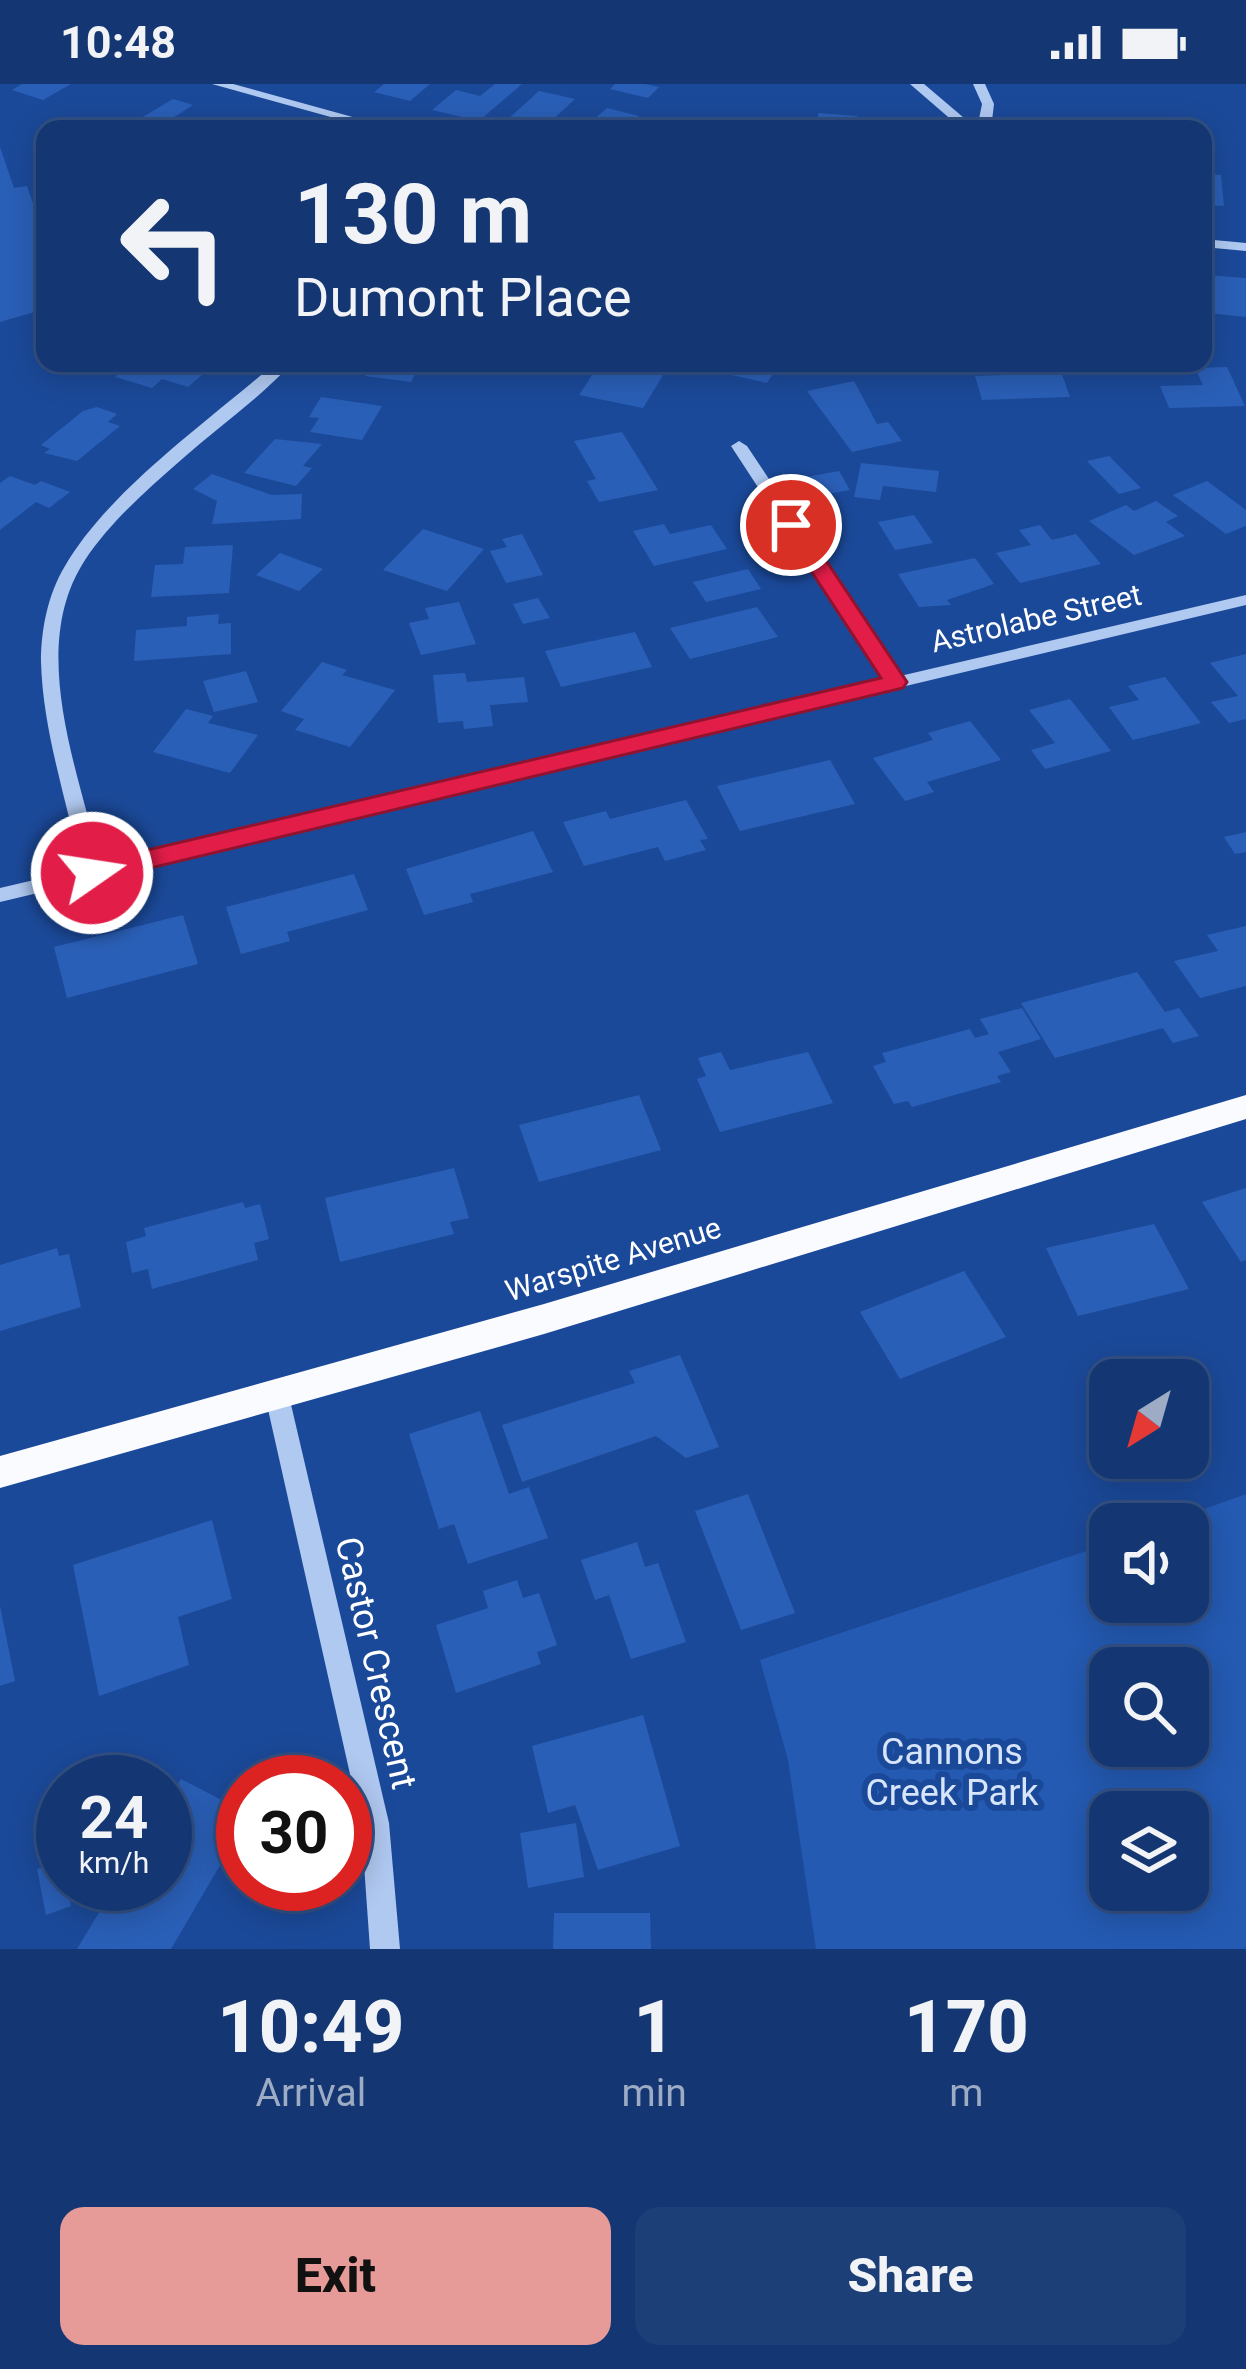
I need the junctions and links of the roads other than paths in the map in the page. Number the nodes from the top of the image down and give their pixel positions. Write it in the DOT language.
graph roads {
  1 [pos="218,84"];
  2 [pos="916,84"];
  3 [pos="979,84"];
  4 [pos="355,120"];
  5 [pos="959,120"];
  6 [pos="985,120"];
  7 [pos="1212,244"];
  8 [pos="1246,247"];
  9 [pos="274,372"];
  10 [pos="740,446"];
  11 [pos="1246,600"];
  12 [pos="895,682"];
  13 [pos="92,873"];
  14 [pos="0,895"];
  15 [pos="1246,1107"];
  16 [pos="277,1396"];
  17 [pos="0,1472"];
  18 [pos="385,1949"];
  1 -- 4 [label="street"];
  2 -- 5 [label="street"];
  3 -- 6 [label="street"];
  7 -- 8 [label="street"];
  9 -- 13 [label="street"];
  10 -- 12 [label="street"];
  11 -- 12 [label="street, Astrolabe Street"];
  12 -- 13 [label="street, Astrolabe Street"];
  13 -- 14 [label="street, Astrolabe Street"];
  15 -- 16 [label="main road, Warspite Avenue"];
  16 -- 17 [label="main road, Warspite Avenue"];
  16 -- 18 [label="street, Castor Crescent"];
}
